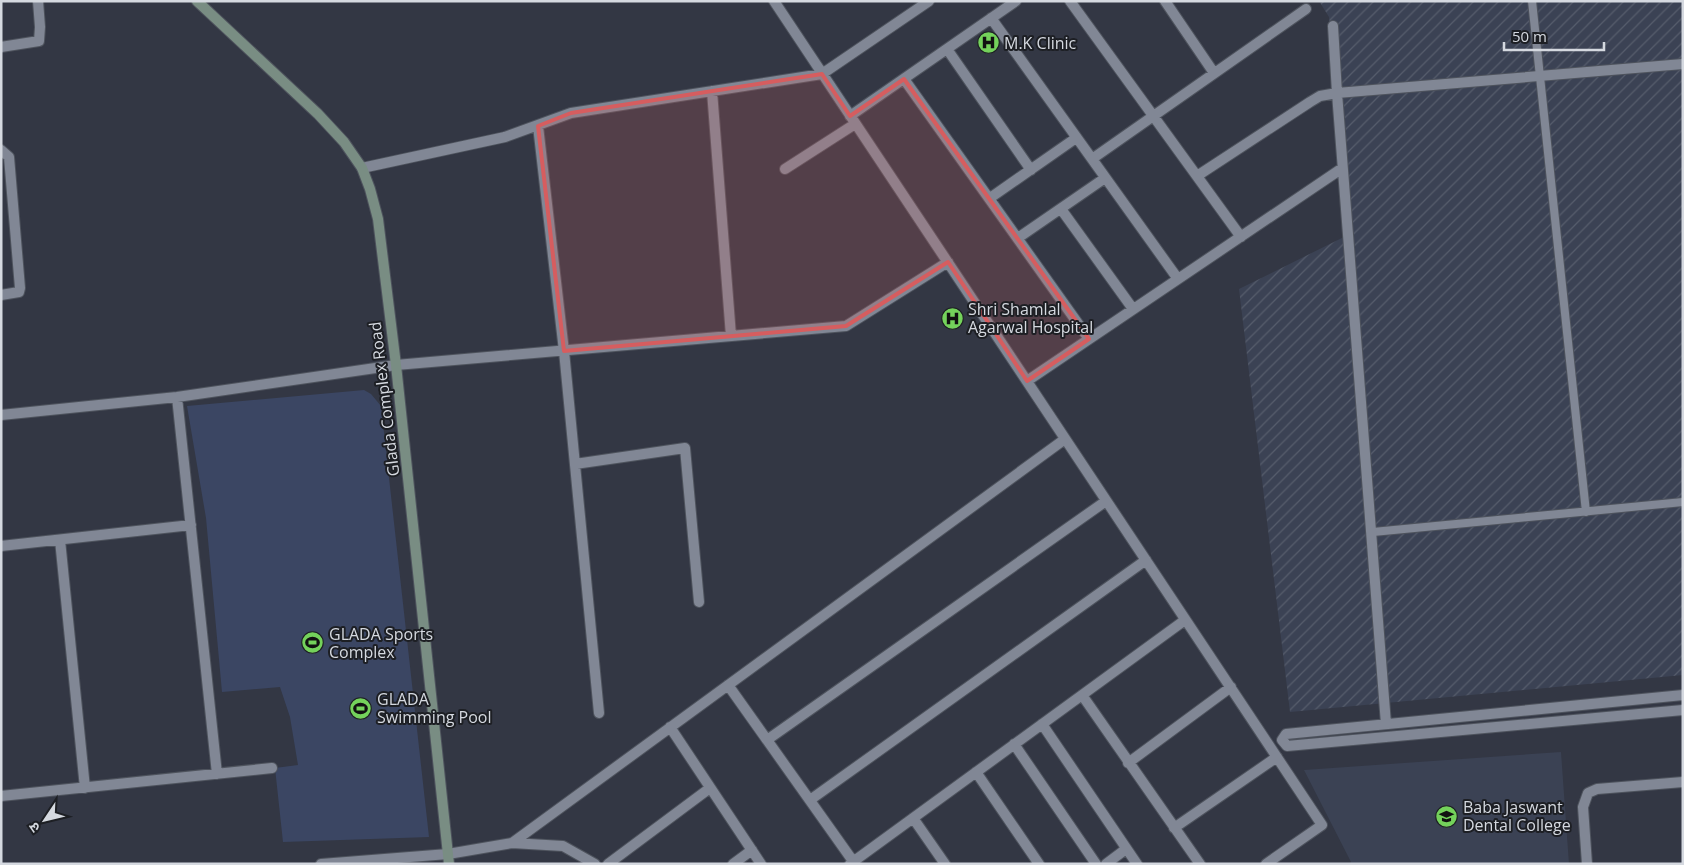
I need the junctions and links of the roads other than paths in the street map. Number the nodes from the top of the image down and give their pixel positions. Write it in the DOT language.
graph roads {
  1 [pos="38,1"];
  2 [pos="197,1"];
  3 [pos="774,1"];
  4 [pos="929,1"];
  5 [pos="1016,1"];
  6 [pos="1070,1"];
  7 [pos="1165,1"];
  8 [pos="1532,1"];
  9 [pos="1306,9"];
  10 [pos="991,18"];
  11 [pos="1333,26"];
  12 [pos="1,47"];
  13 [pos="947,49"];
  14 [pos="1683,64"];
  15 [pos="1214,73"];
  16 [pos="822,74"];
  17 [pos="1539,77"];
  18 [pos="904,79"];
  19 [pos="712,91"];
  20 [pos="1337,93"];
  21 [pos="1153,116"];
  22 [pos="853,120"];
  23 [pos="538,126"];
  24 [pos="1076,138"];
  25 [pos="1,150"];
  26 [pos="1092,159"];
  27 [pos="362,168"];
  28 [pos="785,169"];
  29 [pos="1031,170"];
  30 [pos="1342,170"];
  31 [pos="1197,176"];
  32 [pos="1105,178"];
  33 [pos="990,198"];
  34 [pos="1060,208"];
  35 [pos="1241,237"];
  36 [pos="1018,238"];
  37 [pos="948,262"];
  38 [pos="1178,280"];
  39 [pos="1,295"];
  40 [pos="1133,309"];
  41 [pos="732,336"];
  42 [pos="1089,339"];
  43 [pos="564,350"];
  44 [pos="396,365"];
  45 [pos="1027,381"];
  46 [pos="178,397"];
  47 [pos="1,415"];
  48 [pos="1065,439"];
  49 [pos="575,464"];
  50 [pos="1106,501"];
  51 [pos="1683,502"];
  52 [pos="1586,512"];
  53 [pos="191,525"];
  54 [pos="1373,532"];
  55 [pos="60,540"];
  56 [pos="1,546"];
  57 [pos="1146,560"];
  58 [pos="699,602"];
  59 [pos="1185,620"];
  60 [pos="728,685"];
  61 [pos="1231,688"];
  62 [pos="1082,695"];
  63 [pos="1683,695"];
  64 [pos="1683,710"];
  65 [pos="599,713"];
  66 [pos="1042,724"];
  67 [pos="1386,724"];
  68 [pos="670,727"];
  69 [pos="767,740"];
  70 [pos="1282,740"];
  71 [pos="1267,742"];
  72 [pos="1014,744"];
  73 [pos="1277,757"];
  74 [pos="1128,762"];
  75 [pos="272,768"];
  76 [pos="976,772"];
  77 [pos="218,774"];
  78 [pos="1683,782"];
  79 [pos="85,788"];
  80 [pos="710,788"];
  81 [pos="1,796"];
  82 [pos="810,800"];
  83 [pos="913,818"];
  84 [pos="1174,828"];
  85 [pos="512,843"];
  86 [pos="1126,849"];
  87 [pos="752,850"];
  88 [pos="448,859"];
  89 [pos="853,863"];
  90 [pos="321,864"];
  91 [pos="596,864"];
  92 [pos="608,864"];
  93 [pos="733,864"];
  94 [pos="761,864"];
  95 [pos="945,864"];
  96 [pos="1039,864"];
  97 [pos="1096,864"];
  98 [pos="1106,864"];
  99 [pos="1137,864"];
  100 [pos="1200,864"];
  101 [pos="1266,864"];
  102 [pos="1587,864"];
  1 -- 12 [label="street"];
  2 -- 27 [label="street, Glada Complex Road"];
  3 -- 16 [label="street"];
  4 -- 16 [label="street"];
  5 -- 10 [label="street"];
  6 -- 21 [label="street"];
  7 -- 15 [label="street"];
  8 -- 17 [label="lane"];
  9 -- 15 [label="street"];
  10 -- 13 [label="street"];
  10 -- 24 [label="street"];
  11 -- 20 [label="street"];
  13 -- 18 [label="street"];
  13 -- 29 [label="street"];
  14 -- 17 [label="street"];
  15 -- 21 [label="street"];
  16 -- 19 [label="street"];
  16 -- 22 [label="street"];
  17 -- 20 [label="street"];
  17 -- 52 [label="lane"];
  18 -- 22 [label="street"];
  18 -- 33 [label="street"];
  19 -- 23 [label="street"];
  19 -- 41 [label="street"];
  20 -- 30 [label="street"];
  20 -- 31 [label="street"];
  21 -- 26 [label="street"];
  21 -- 31 [label="street"];
  22 -- 28 [label="street"];
  22 -- 37 [label="street"];
  23 -- 27 [label="street"];
  23 -- 43 [label="street"];
  24 -- 26 [label="street"];
  24 -- 29 [label="street"];
  25 -- 39 [label="street"];
  26 -- 32 [label="street"];
  27 -- 44 [label="street, Glada Complex Road"];
  29 -- 33 [label="street"];
  30 -- 35 [label="street"];
  30 -- 54 [label="street"];
  31 -- 35 [label="street"];
  32 -- 34 [label="street"];
  32 -- 38 [label="street"];
  33 -- 36 [label="street"];
  34 -- 36 [label="street"];
  34 -- 40 [label="street"];
  35 -- 38 [label="street"];
  36 -- 42 [label="street"];
  37 -- 41 [label="street"];
  37 -- 45 [label="street"];
  38 -- 40 [label="street"];
  40 -- 42 [label="street"];
  41 -- 43 [label="street"];
  42 -- 45 [label="street"];
  43 -- 44 [label="street"];
  43 -- 49 [label="street"];
  44 -- 46 [label="street"];
  44 -- 88 [label="street, Glada Complex Road"];
  45 -- 48 [label="street"];
  46 -- 47 [label="street"];
  46 -- 53 [label="street"];
  48 -- 50 [label="street"];
  48 -- 60 [label="street"];
  49 -- 58 [label="street"];
  49 -- 65 [label="street"];
  50 -- 57 [label="street"];
  50 -- 69 [label="street"];
  51 -- 52 [label="lane"];
  52 -- 54 [label="lane"];
  53 -- 55 [label="street"];
  53 -- 77 [label="street"];
  54 -- 67 [label="street"];
  55 -- 56 [label="street"];
  55 -- 79 [label="street"];
  57 -- 59 [label="street"];
  57 -- 82 [label="street"];
  59 -- 61 [label="street"];
  59 -- 62 [label="street"];
  60 -- 68 [label="street"];
  60 -- 69 [label="street"];
  61 -- 71 [label="street"];
  61 -- 74 [label="street"];
  62 -- 66 [label="street"];
  62 -- 74 [label="street"];
  63 -- 67 [label="street"];
  64 -- 70 [label="street"];
  66 -- 72 [label="street"];
  66 -- 86 [label="street"];
  67 -- 70 [label="street"];
  68 -- 80 [label="street"];
  68 -- 85 [label="street"];
  69 -- 82 [label="street"];
  70 -- 71 [label="street"];
  71 -- 73 [label="street"];
  72 -- 76 [label="street"];
  72 -- 97 [label="street"];
  73 -- 84 [label="street"];
  73 -- 101 [label="street"];
  74 -- 84 [label="street"];
  75 -- 77 [label="street"];
  76 -- 83 [label="street"];
  76 -- 96 [label="street"];
  77 -- 79 [label="street"];
  78 -- 102 [label="street"];
  79 -- 81 [label="street"];
  80 -- 87 [label="street"];
  80 -- 92 [label="street"];
  82 -- 89 [label="street"];
  83 -- 89 [label="street"];
  83 -- 95 [label="street"];
  84 -- 100 [label="street"];
  85 -- 88 [label="street"];
  85 -- 91 [label="street"];
  86 -- 98 [label="street"];
  86 -- 99 [label="street"];
  87 -- 93 [label="street"];
  87 -- 94 [label="street"];
  88 -- 90 [label="street"];
}
